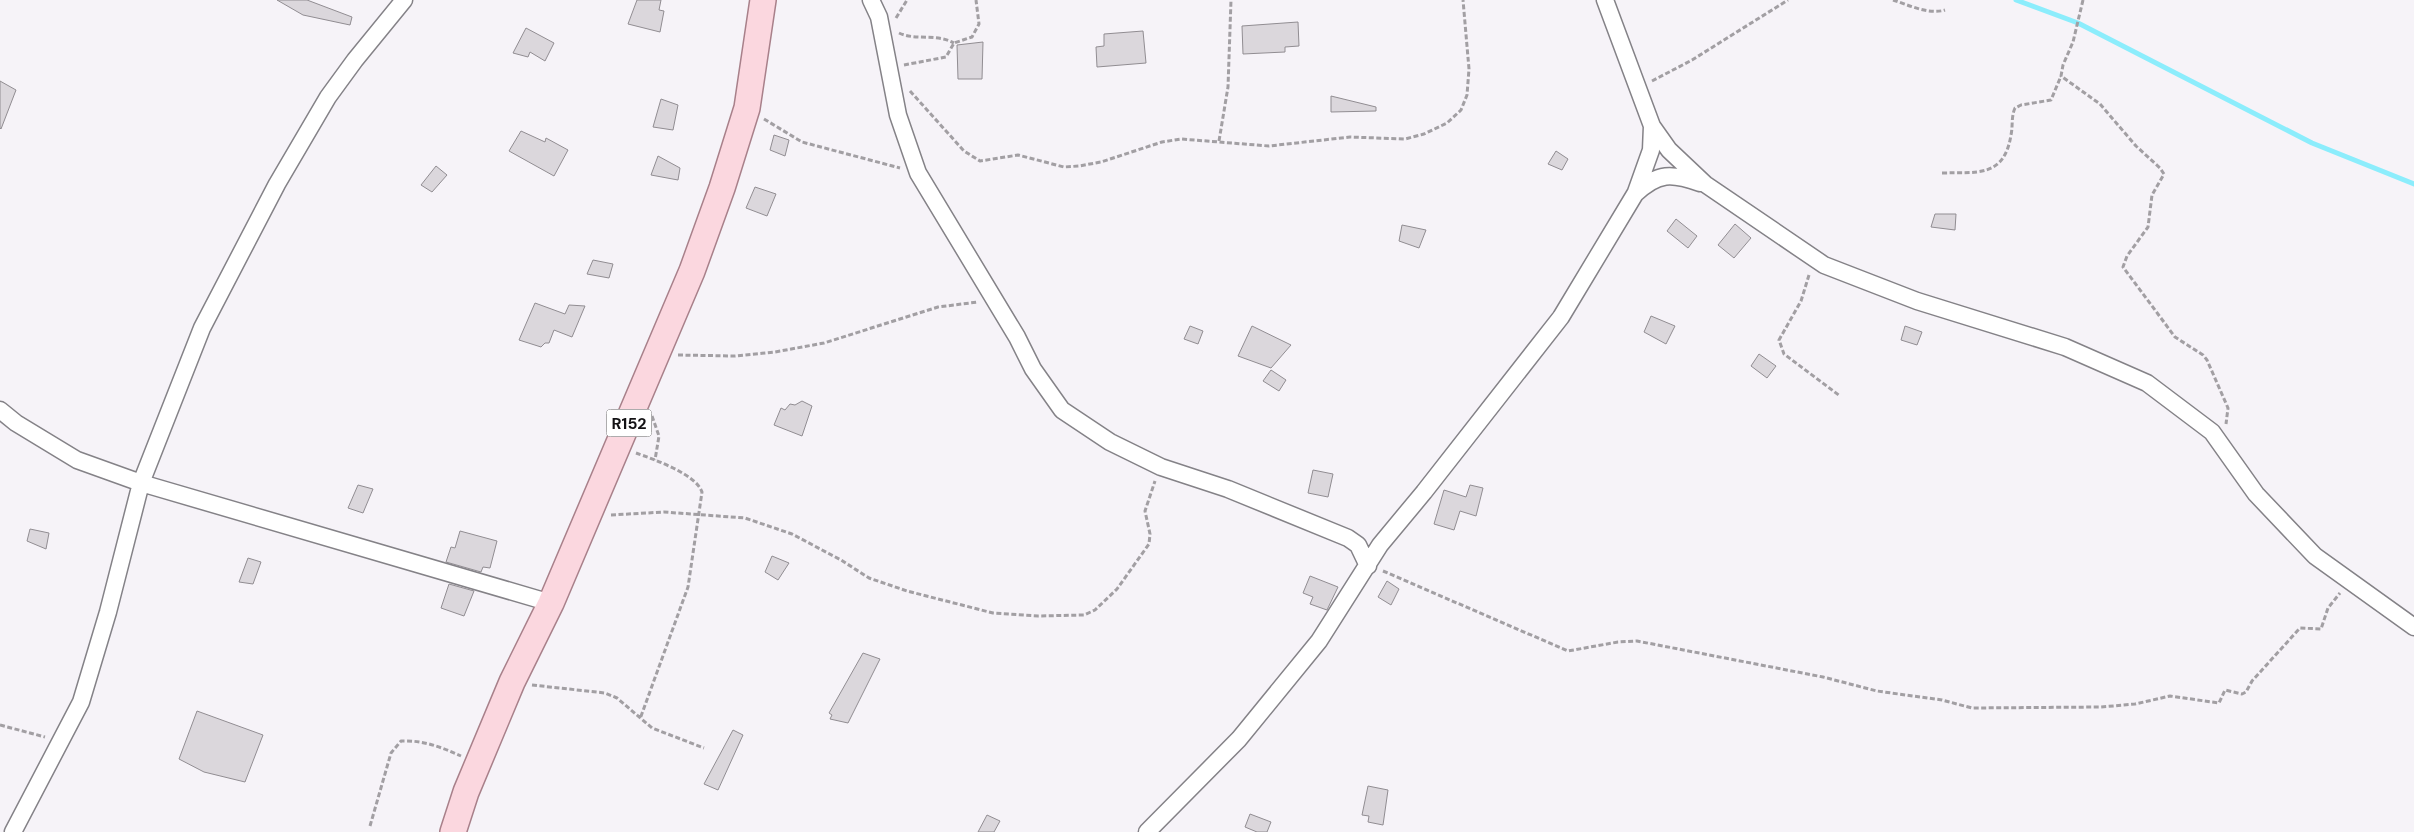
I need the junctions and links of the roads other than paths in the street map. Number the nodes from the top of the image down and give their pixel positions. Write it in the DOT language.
graph roads {
  1 [pos="404,0"];
  2 [pos="764,0"];
  3 [pos="871,0"];
  4 [pos="1605,0"];
  5 [pos="1652,126"];
  6 [pos="1705,184"];
  7 [pos="1635,194"];
  8 [pos="0,410"];
  9 [pos="141,482"];
  10 [pos="1368,566"];
  11 [pos="552,603"];
  12 [pos="2414,627"];
  13 [pos="14,832"];
  14 [pos="453,832"];
  15 [pos="1147,832"];
  1 -- 9 [label="street"];
  2 -- 11 [label="main road, R152"];
  3 -- 10 [label="street"];
  4 -- 5 [label="street"];
  5 -- 6 [label="street"];
  5 -- 7 [label="street"];
  6 -- 7 [label="street"];
  6 -- 12 [label="street"];
  7 -- 10 [label="street"];
  8 -- 9 [label="street"];
  9 -- 11 [label="street"];
  9 -- 13 [label="street"];
  10 -- 15 [label="street"];
  11 -- 14 [label="main road, R152"];
}
